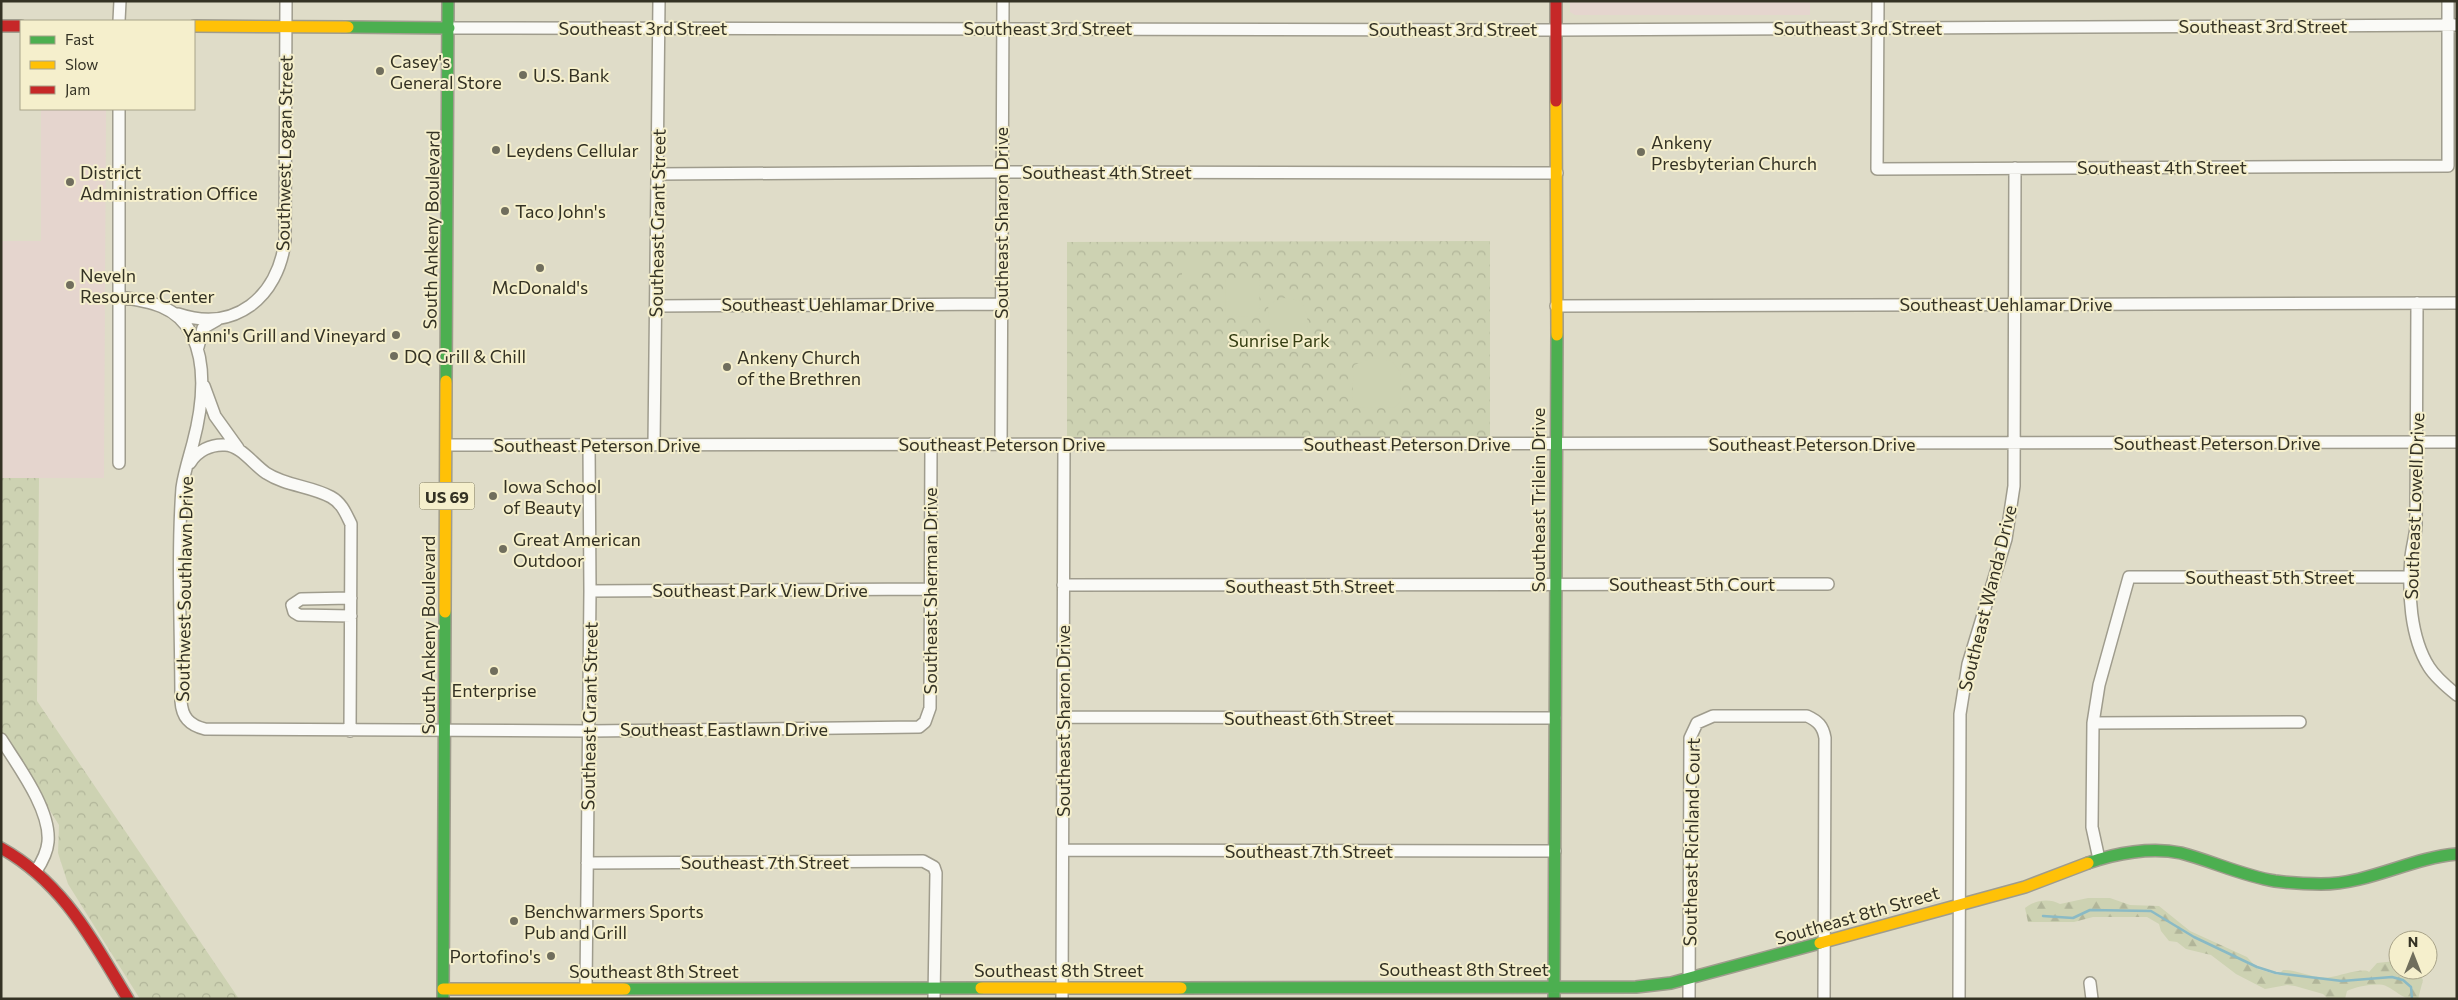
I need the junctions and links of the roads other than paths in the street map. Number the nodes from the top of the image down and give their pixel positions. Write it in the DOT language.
graph roads {
  1 [pos="120,1"];
  2 [pos="286,1"];
  3 [pos="448,1"];
  4 [pos="659,1"];
  5 [pos="1003,1"];
  6 [pos="1556,1"];
  7 [pos="1878,1"];
  8 [pos="2448,1"];
  9 [pos="119,20"];
  10 [pos="2452,25"];
  11 [pos="1,26"];
  12 [pos="20,26"];
  13 [pos="195,26"];
  14 [pos="1003,27"];
  15 [pos="286,28"];
  16 [pos="449,28"];
  17 [pos="659,28"];
  18 [pos="1878,28"];
  19 [pos="1556,30"];
  20 [pos="119,110"];
  21 [pos="2015,168"];
  22 [pos="1001,172"];
  23 [pos="1556,173"];
  24 [pos="658,174"];
  25 [pos="119,297"];
  26 [pos="2417,303"];
  27 [pos="2457,303"];
  28 [pos="1001,304"];
  29 [pos="2014,304"];
  30 [pos="656,306"];
  31 [pos="1556,306"];
  32 [pos="177,313"];
  33 [pos="219,319"];
  34 [pos="198,349"];
  35 [pos="202,373"];
  36 [pos="2417,442"];
  37 [pos="2457,442"];
  38 [pos="2014,443"];
  39 [pos="931,444"];
  40 [pos="1001,444"];
  41 [pos="1064,444"];
  42 [pos="447,445"];
  43 [pos="589,445"];
  44 [pos="654,445"];
  45 [pos="1556,445"];
  46 [pos="240,452"];
  47 [pos="119,463"];
  48 [pos="186,471"];
  49 [pos="2410,577"];
  50 [pos="1828,584"];
  51 [pos="1063,585"];
  52 [pos="1556,585"];
  53 [pos="930,589"];
  54 [pos="590,591"];
  55 [pos="351,598"];
  56 [pos="351,616"];
  57 [pos="2457,695"];
  58 [pos="1063,718"];
  59 [pos="1555,718"];
  60 [pos="2093,722"];
  61 [pos="2300,722"];
  62 [pos="913,728"];
  63 [pos="350,730"];
  64 [pos="445,730"];
  65 [pos="590,730"];
  66 [pos="1,739"];
  67 [pos="1,848"];
  68 [pos="1063,850"];
  69 [pos="1554,851"];
  70 [pos="2457,854"];
  71 [pos="2099,859"];
  72 [pos="587,862"];
  73 [pos="36,871"];
  74 [pos="1959,904"];
  75 [pos="1824,942"];
  76 [pos="1689,979"];
  77 [pos="2090,983"];
  78 [pos="1437,987"];
  79 [pos="1554,987"];
  80 [pos="586,988"];
  81 [pos="689,993"];
  82 [pos="812,993"];
  83 [pos="934,993"];
  84 [pos="1062,993"];
  85 [pos="1195,993"];
  86 [pos="1322,993"];
  87 [pos="443,994"];
  88 [pos="128,999"];
  89 [pos="1437,999"];
  90 [pos="1554,999"];
  91 [pos="1689,999"];
  92 [pos="1824,999"];
  93 [pos="1959,999"];
  94 [pos="2092,999"];
  1 -- 9 [label="street"];
  2 -- 15 [label="street, Southwest Logan Street"];
  3 -- 16 [label="street, South Ankeny Boulevard / US 69"];
  4 -- 17 [label="street, Southeast Grant Street"];
  5 -- 14 [label="street, Southeast Sharon Drive"];
  6 -- 19 [label="street, Southeast Trilein Drive"];
  7 -- 18 [label="street"];
  8 -- 10 [label="street"];
  10 -- 18 [label="street, Southeast 3rd Street"];
  10 -- 21 [label="street, Southeast 4th Street"];
  11 -- 12 [label="street"];
  13 -- 15 [label="street"];
  14 -- 17 [label="street, Southeast 3rd Street"];
  14 -- 19 [label="street, Southeast 3rd Street"];
  14 -- 22 [label="street, Southeast Sharon Drive"];
  15 -- 16 [label="street"];
  15 -- 33 [label="street, Southwest Logan Street"];
  16 -- 17 [label="street, Southeast 3rd Street"];
  16 -- 42 [label="street, South Ankeny Boulevard / US 69"];
  17 -- 24 [label="street, Southeast Grant Street"];
  18 -- 19 [label="street, Southeast 3rd Street"];
  18 -- 21 [label="street, Southeast 4th Street"];
  19 -- 23 [label="street, Southeast Trilein Drive"];
  20 -- 25 [label="street"];
  21 -- 29 [label="street, Southeast Wanda Drive"];
  22 -- 23 [label="street, Southeast 4th Street"];
  22 -- 24 [label="street, Southeast 4th Street"];
  22 -- 28 [label="street, Southeast Sharon Drive"];
  23 -- 31 [label="street, Southeast Trilein Drive"];
  24 -- 30 [label="street, Southeast Grant Street"];
  25 -- 32 [label="street, Southwest Southlawn Drive"];
  25 -- 47 [label="street"];
  26 -- 27 [label="street, Southeast Uehlamar Drive"];
  26 -- 29 [label="street, Southeast Uehlamar Drive"];
  26 -- 36 [label="street, Southeast Lowell Drive"];
  28 -- 30 [label="street, Southeast Uehlamar Drive"];
  28 -- 40 [label="street, Southeast Sharon Drive"];
  29 -- 31 [label="street, Southeast Uehlamar Drive"];
  29 -- 38 [label="street, Southeast Wanda Drive"];
  30 -- 44 [label="street, Southeast Grant Street"];
  31 -- 45 [label="street, Southeast Trilein Drive"];
  32 -- 33 [label="street, Southwest Logan Street"];
  32 -- 34 [label="street, Southwest Southlawn Drive"];
  33 -- 34 [label="street, Southwest Southlawn Drive"];
  34 -- 35 [label="street, Southwest Southlawn Drive"];
  35 -- 46 [label="street"];
  35 -- 48 [label="street, Southwest Southlawn Drive"];
  36 -- 37 [label="street, Southeast Peterson Drive"];
  36 -- 38 [label="street, Southeast Peterson Drive"];
  36 -- 49 [label="street, Southeast Lowell Drive"];
  38 -- 45 [label="street, Southeast Peterson Drive"];
  38 -- 74 [label="street, Southeast Wanda Drive"];
  39 -- 40 [label="street, Southeast Peterson Drive"];
  39 -- 44 [label="street, Southeast Peterson Drive"];
  39 -- 53 [label="street, Southeast Sherman Drive"];
  40 -- 41 [label="street, Southeast Peterson Drive"];
  41 -- 45 [label="street, Southeast Peterson Drive"];
  41 -- 51 [label="street, Southeast Sharon Drive"];
  42 -- 43 [label="street, Southeast Peterson Drive"];
  42 -- 64 [label="street, South Ankeny Boulevard / US 69"];
  43 -- 44 [label="street, Southeast Peterson Drive"];
  43 -- 54 [label="street, Southeast Grant Street"];
  45 -- 52 [label="street, Southeast Trilein Drive"];
  46 -- 48 [label="street"];
  46 -- 55 [label="street"];
  48 -- 63 [label="street, Southwest Southlawn Drive"];
  49 -- 57 [label="street, Southeast Lowell Drive"];
  49 -- 60 [label="street, Southeast 5th Street"];
  50 -- 52 [label="street, Southeast 5th Court"];
  51 -- 52 [label="street, Southeast 5th Street"];
  51 -- 58 [label="street, Southeast Sharon Drive"];
  52 -- 59 [label="street, Southeast Trilein Drive"];
  53 -- 54 [label="street, Southeast Park View Drive"];
  53 -- 62 [label="street, Southeast Sherman Drive"];
  54 -- 65 [label="street, Southeast Grant Street"];
  55 -- 56 [label="street"];
  55 -- 56 [label="street"];
  56 -- 63 [label="street"];
  58 -- 59 [label="street, Southeast 6th Street"];
  58 -- 68 [label="street, Southeast Sharon Drive"];
  59 -- 69 [label="street, Southeast Trilein Drive"];
  60 -- 61 [label="street"];
  60 -- 71 [label="street"];
  62 -- 65 [label="street, Southeast Eastlawn Drive"];
  63 -- 64 [label="street, Southwest Southlawn Drive"];
  64 -- 65 [label="street, Southeast Eastlawn Drive"];
  64 -- 87 [label="street, South Ankeny Boulevard / US 69"];
  65 -- 72 [label="street, Southeast Grant Street"];
  66 -- 73 [label="street"];
  67 -- 73 [label="street"];
  68 -- 69 [label="street, Southeast 7th Street"];
  68 -- 84 [label="street, Southeast Sharon Drive"];
  69 -- 79 [label="street, Southeast Trilein Drive"];
  70 -- 71 [label="street, Southeast 8th Street"];
  71 -- 74 [label="street, Southeast 8th Street"];
  72 -- 80 [label="street, Southeast Grant Street"];
  72 -- 83 [label="street, Southeast 7th Street"];
  73 -- 88 [label="street"];
  74 -- 75 [label="street, Southeast 8th Street"];
  74 -- 93 [label="street, Southeast Wanda Drive"];
  75 -- 76 [label="street, Southeast 8th Street"];
  75 -- 76 [label="street, Southeast Richland Court"];
  75 -- 92 [label="street"];
  76 -- 79 [label="street, Southeast 8th Street"];
  76 -- 91 [label="street"];
  77 -- 94 [label="street"];
  78 -- 79 [label="street, Southeast 8th Street"];
  78 -- 86 [label="street, Southeast 8th Street"];
  78 -- 89 [label="street"];
  79 -- 90 [label="street, Southeast Trilein Drive"];
  80 -- 81 [label="street, Southeast 8th Street"];
  80 -- 87 [label="street, Southeast 8th Street"];
  81 -- 82 [label="street, Southeast 8th Street"];
  82 -- 83 [label="street, Southeast 8th Street"];
  83 -- 84 [label="street, Southeast 8th Street"];
  84 -- 85 [label="street, Southeast 8th Street"];
  85 -- 86 [label="street, Southeast 8th Street"];
}
